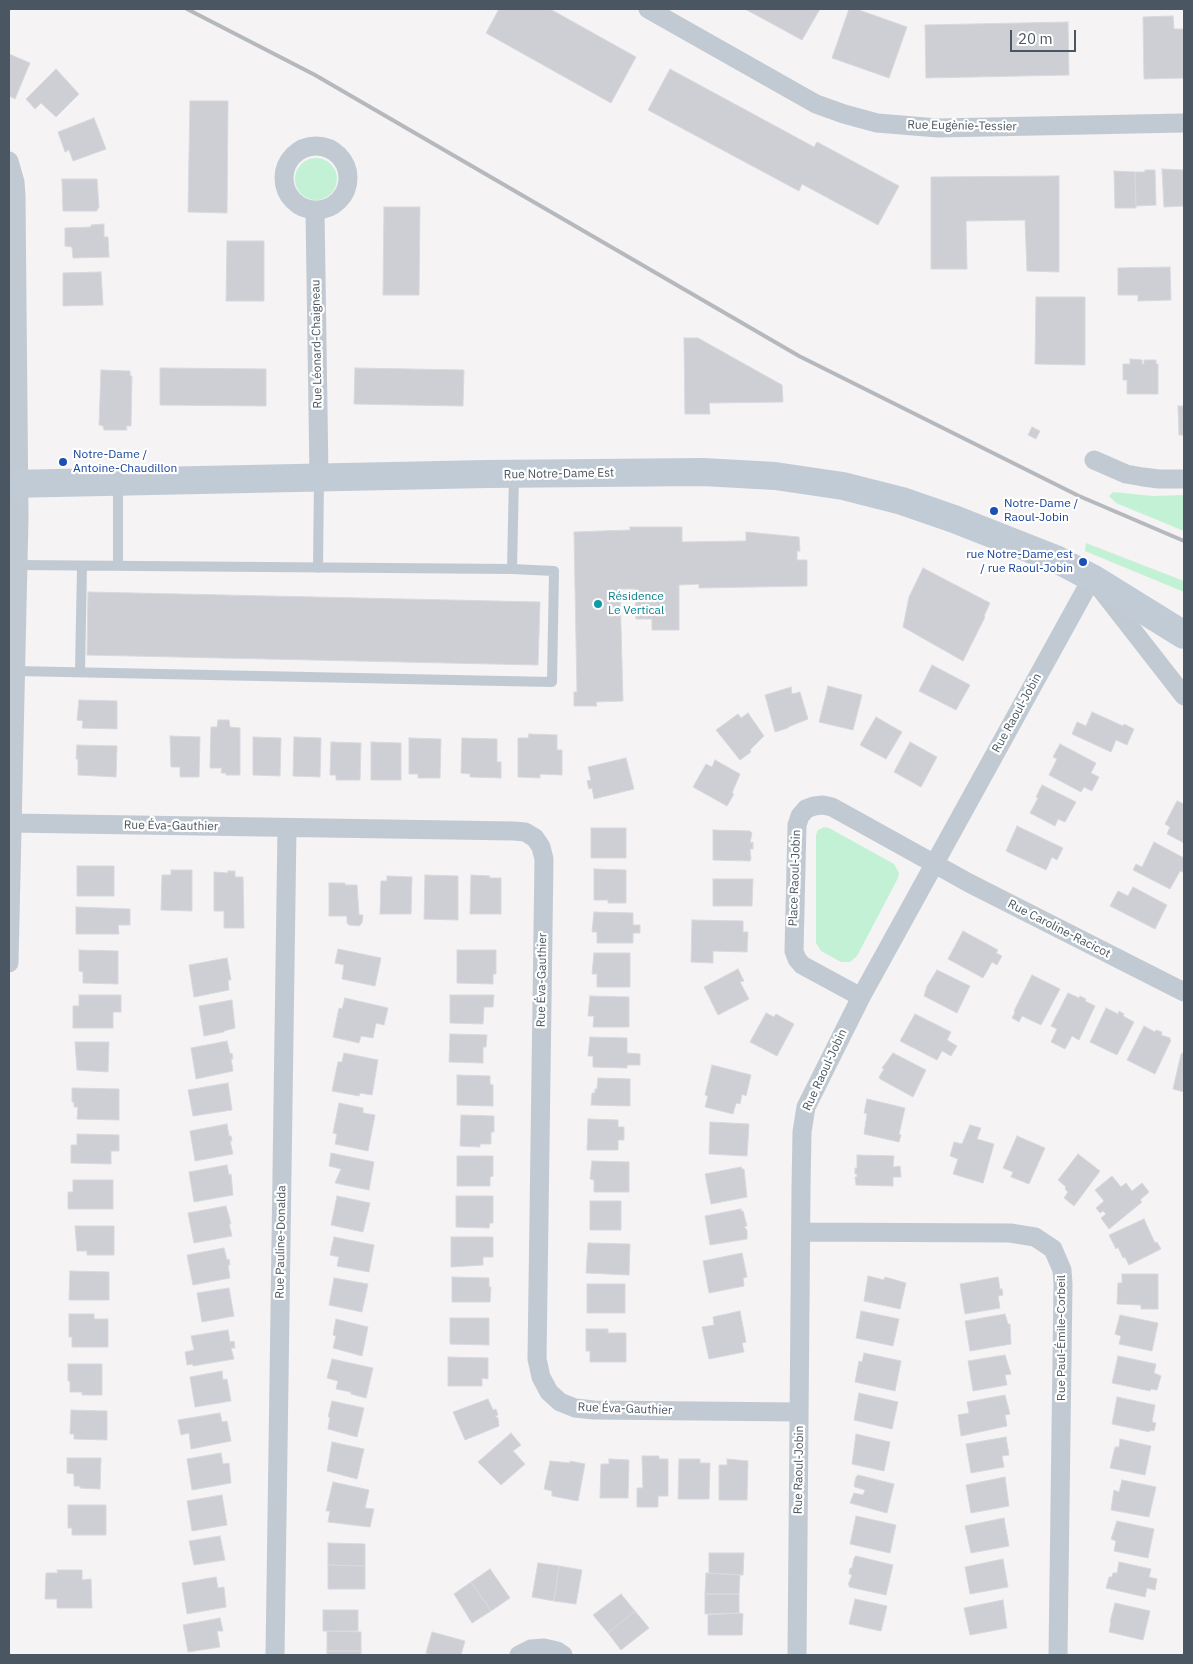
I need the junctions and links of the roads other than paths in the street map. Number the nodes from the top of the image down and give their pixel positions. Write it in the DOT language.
graph roads {
  1 [pos="648,9"];
  2 [pos="1184,124"];
  3 [pos="9,161"];
  4 [pos="315,210"];
  5 [pos="1094,460"];
  6 [pos="514,474"];
  7 [pos="319,477"];
  8 [pos="1184,479"];
  9 [pos="118,481"];
  10 [pos="13,484"];
  11 [pos="18,565"];
  12 [pos="82,566"];
  13 [pos="118,566"];
  14 [pos="318,568"];
  15 [pos="512,569"];
  16 [pos="1092,578"];
  17 [pos="1184,612"];
  18 [pos="1184,635"];
  19 [pos="15,671"];
  20 [pos="80,672"];
  21 [pos="1184,696"];
  22 [pos="11,823"];
  23 [pos="288,828"];
  24 [pos="935,864"];
  25 [pos="9,962"];
  26 [pos="1183,987"];
  27 [pos="861,996"];
  28 [pos="801,1232"];
  29 [pos="800,1412"];
  30 [pos="275,1655"];
  31 [pos="519,1655"];
  32 [pos="563,1655"];
  33 [pos="796,1655"];
  34 [pos="1058,1655"];
  1 -- 2 [label="street, Rue Eugènie-Tessier"];
  3 -- 10 [label="street"];
  4 -- 7 [label="street, Rue Léonard-Chaigneau"];
  5 -- 8 [label="street"];
  6 -- 7 [label="main road, Rue Notre-Dame Est"];
  6 -- 15 [label="lane"];
  6 -- 16 [label="main road, Rue Notre-Dame Est"];
  7 -- 9 [label="main road, Rue Notre-Dame Est"];
  7 -- 14 [label="lane"];
  9 -- 10 [label="main road, Rue Notre-Dame Est"];
  9 -- 13 [label="lane"];
  10 -- 11 [label="street"];
  11 -- 12 [label="lane"];
  11 -- 19 [label="street"];
  12 -- 13 [label="lane"];
  12 -- 20 [label="lane"];
  13 -- 14 [label="lane"];
  14 -- 15 [label="lane"];
  15 -- 20 [label="lane"];
  16 -- 17 [label="main road, Rue Notre-Dame Est"];
  16 -- 18 [label="main road, Rue Notre-Dame Est"];
  16 -- 21 [label="street"];
  16 -- 24 [label="street, Rue Raoul-Jobin"];
  19 -- 20 [label="lane"];
  19 -- 22 [label="street"];
  22 -- 23 [label="street, Rue Éva-Gauthier"];
  22 -- 25 [label="street"];
  23 -- 29 [label="street, Rue Éva-Gauthier"];
  23 -- 30 [label="street, Rue Pauline-Donalda"];
  24 -- 26 [label="street, Rue Caroline-Racicot"];
  24 -- 27 [label="street, Rue Raoul-Jobin"];
  24 -- 27 [label="street, Place Raoul-Jobin"];
  27 -- 28 [label="street, Rue Raoul-Jobin"];
  28 -- 29 [label="street, Rue Raoul-Jobin"];
  28 -- 34 [label="street, Rue Paul-Émile-Corbeil"];
  29 -- 33 [label="street, Rue Raoul-Jobin"];
  31 -- 32 [label="street"];
}
